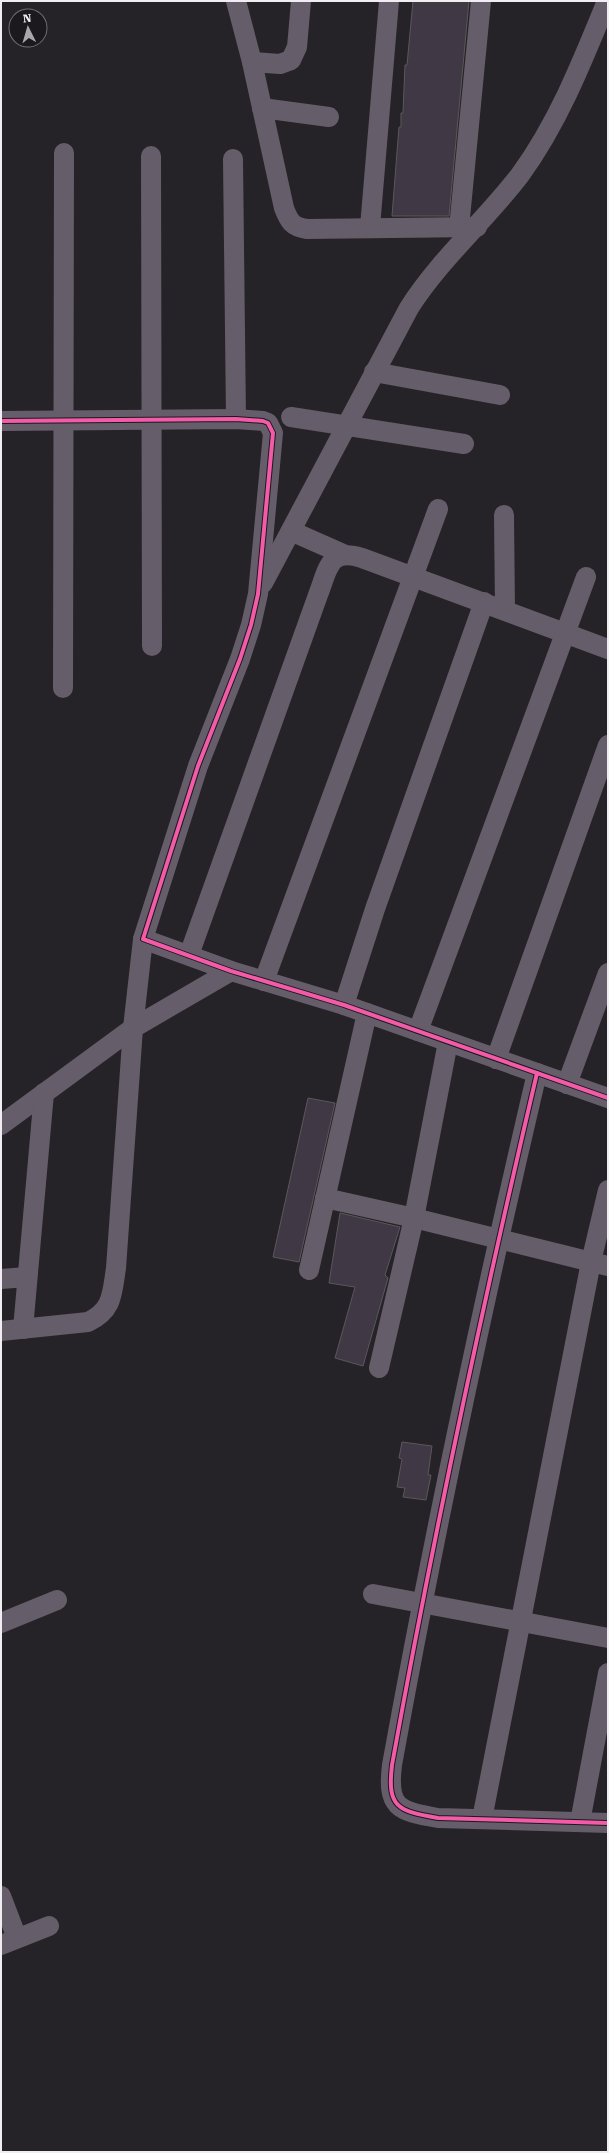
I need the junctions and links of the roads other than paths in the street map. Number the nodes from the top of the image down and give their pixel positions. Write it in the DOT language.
graph roads {
  1 [pos="236,1"];
  2 [pos="301,1"];
  3 [pos="389,1"];
  4 [pos="481,1"];
  5 [pos="607,1"];
  6 [pos="252,62"];
  7 [pos="262,108"];
  8 [pos="329,117"];
  9 [pos="64,153"];
  10 [pos="151,156"];
  11 [pos="233,159"];
  12 [pos="370,227"];
  13 [pos="468,228"];
  14 [pos="374,372"];
  15 [pos="500,395"];
  16 [pos="291,417"];
  17 [pos="236,419"];
  18 [pos="1,421"];
  19 [pos="63,421"];
  20 [pos="151,421"];
  21 [pos="347,426"];
  22 [pos="464,444"];
  23 [pos="438,509"];
  24 [pos="504,515"];
  25 [pos="291,530"];
  26 [pos="343,554"];
  27 [pos="412,576"];
  28 [pos="586,577"];
  29 [pos="258,594"];
  30 [pos="484,602"];
  31 [pos="505,610"];
  32 [pos="566,633"];
  33 [pos="152,646"];
  34 [pos="608,649"];
  35 [pos="63,688"];
  36 [pos="608,745"];
  37 [pos="143,939"];
  38 [pos="189,956"];
  39 [pos="231,971"];
  40 [pos="608,973"];
  41 [pos="264,981"];
  42 [pos="344,1005"];
  43 [pos="367,1014"];
  44 [pos="132,1028"];
  45 [pos="418,1031"];
  46 [pos="448,1042"];
  47 [pos="496,1059"];
  48 [pos="537,1073"];
  49 [pos="567,1084"];
  50 [pos="44,1093"];
  51 [pos="608,1098"];
  52 [pos="1,1125"];
  53 [pos="608,1190"];
  54 [pos="325,1198"];
  55 [pos="414,1218"];
  56 [pos="498,1239"];
  57 [pos="600,1264"];
  58 [pos="309,1270"];
  59 [pos="27,1277"];
  60 [pos="1,1279"];
  61 [pos="22,1329"];
  62 [pos="1,1331"];
  63 [pos="379,1368"];
  64 [pos="373,1594"];
  65 [pos="57,1600"];
  66 [pos="421,1602"];
  67 [pos="521,1622"];
  68 [pos="1,1623"];
  69 [pos="608,1638"];
  70 [pos="608,1673"];
  71 [pos="482,1819"];
  72 [pos="580,1822"];
  73 [pos="608,1823"];
  74 [pos="1,1896"];
  75 [pos="49,1926"];
  76 [pos="9,1942"];
  1 -- 6 [label="street"];
  2 -- 6 [label="street"];
  3 -- 12 [label="street"];
  4 -- 13 [label="street"];
  5 -- 13 [label="street"];
  6 -- 7 [label="street"];
  7 -- 8 [label="street"];
  7 -- 12 [label="street"];
  9 -- 19 [label="street"];
  10 -- 20 [label="street"];
  11 -- 17 [label="street"];
  12 -- 13 [label="street"];
  13 -- 14 [label="street"];
  14 -- 15 [label="street"];
  14 -- 21 [label="street"];
  16 -- 21 [label="street"];
  17 -- 20 [label="street"];
  17 -- 29 [label="street"];
  18 -- 19 [label="street"];
  19 -- 20 [label="street"];
  19 -- 35 [label="street"];
  20 -- 33 [label="street"];
  21 -- 22 [label="street"];
  21 -- 25 [label="street"];
  23 -- 27 [label="street"];
  24 -- 31 [label="street"];
  25 -- 26 [label="street"];
  25 -- 29 [label="street"];
  26 -- 27 [label="street"];
  26 -- 38 [label="street"];
  27 -- 30 [label="street"];
  27 -- 41 [label="street"];
  28 -- 32 [label="street"];
  29 -- 37 [label="street"];
  30 -- 31 [label="street"];
  30 -- 42 [label="street"];
  31 -- 32 [label="street"];
  32 -- 34 [label="street"];
  32 -- 45 [label="street"];
  36 -- 47 [label="street"];
  37 -- 38 [label="street"];
  37 -- 44 [label="street"];
  38 -- 39 [label="street"];
  39 -- 41 [label="street"];
  39 -- 44 [label="street"];
  40 -- 49 [label="street"];
  41 -- 42 [label="street"];
  42 -- 43 [label="street"];
  43 -- 45 [label="street"];
  43 -- 54 [label="street"];
  44 -- 50 [label="street"];
  44 -- 61 [label="street"];
  45 -- 46 [label="street"];
  46 -- 47 [label="street"];
  46 -- 55 [label="street"];
  47 -- 48 [label="street"];
  48 -- 49 [label="street"];
  48 -- 56 [label="street"];
  49 -- 51 [label="street"];
  50 -- 52 [label="street"];
  50 -- 59 [label="street"];
  53 -- 57 [label="street"];
  54 -- 55 [label="street"];
  54 -- 58 [label="street"];
  55 -- 56 [label="street"];
  55 -- 63 [label="street"];
  56 -- 57 [label="street"];
  56 -- 66 [label="street"];
  57 -- 67 [label="street"];
  59 -- 60 [label="street"];
  59 -- 61 [label="street"];
  61 -- 62 [label="street"];
  64 -- 66 [label="street"];
  65 -- 68 [label="street"];
  66 -- 67 [label="street"];
  66 -- 71 [label="street"];
  67 -- 69 [label="street"];
  67 -- 71 [label="street"];
  70 -- 72 [label="street"];
  71 -- 72 [label="street"];
  72 -- 73 [label="street"];
  74 -- 76 [label="street"];
  75 -- 76 [label="street"];
}
